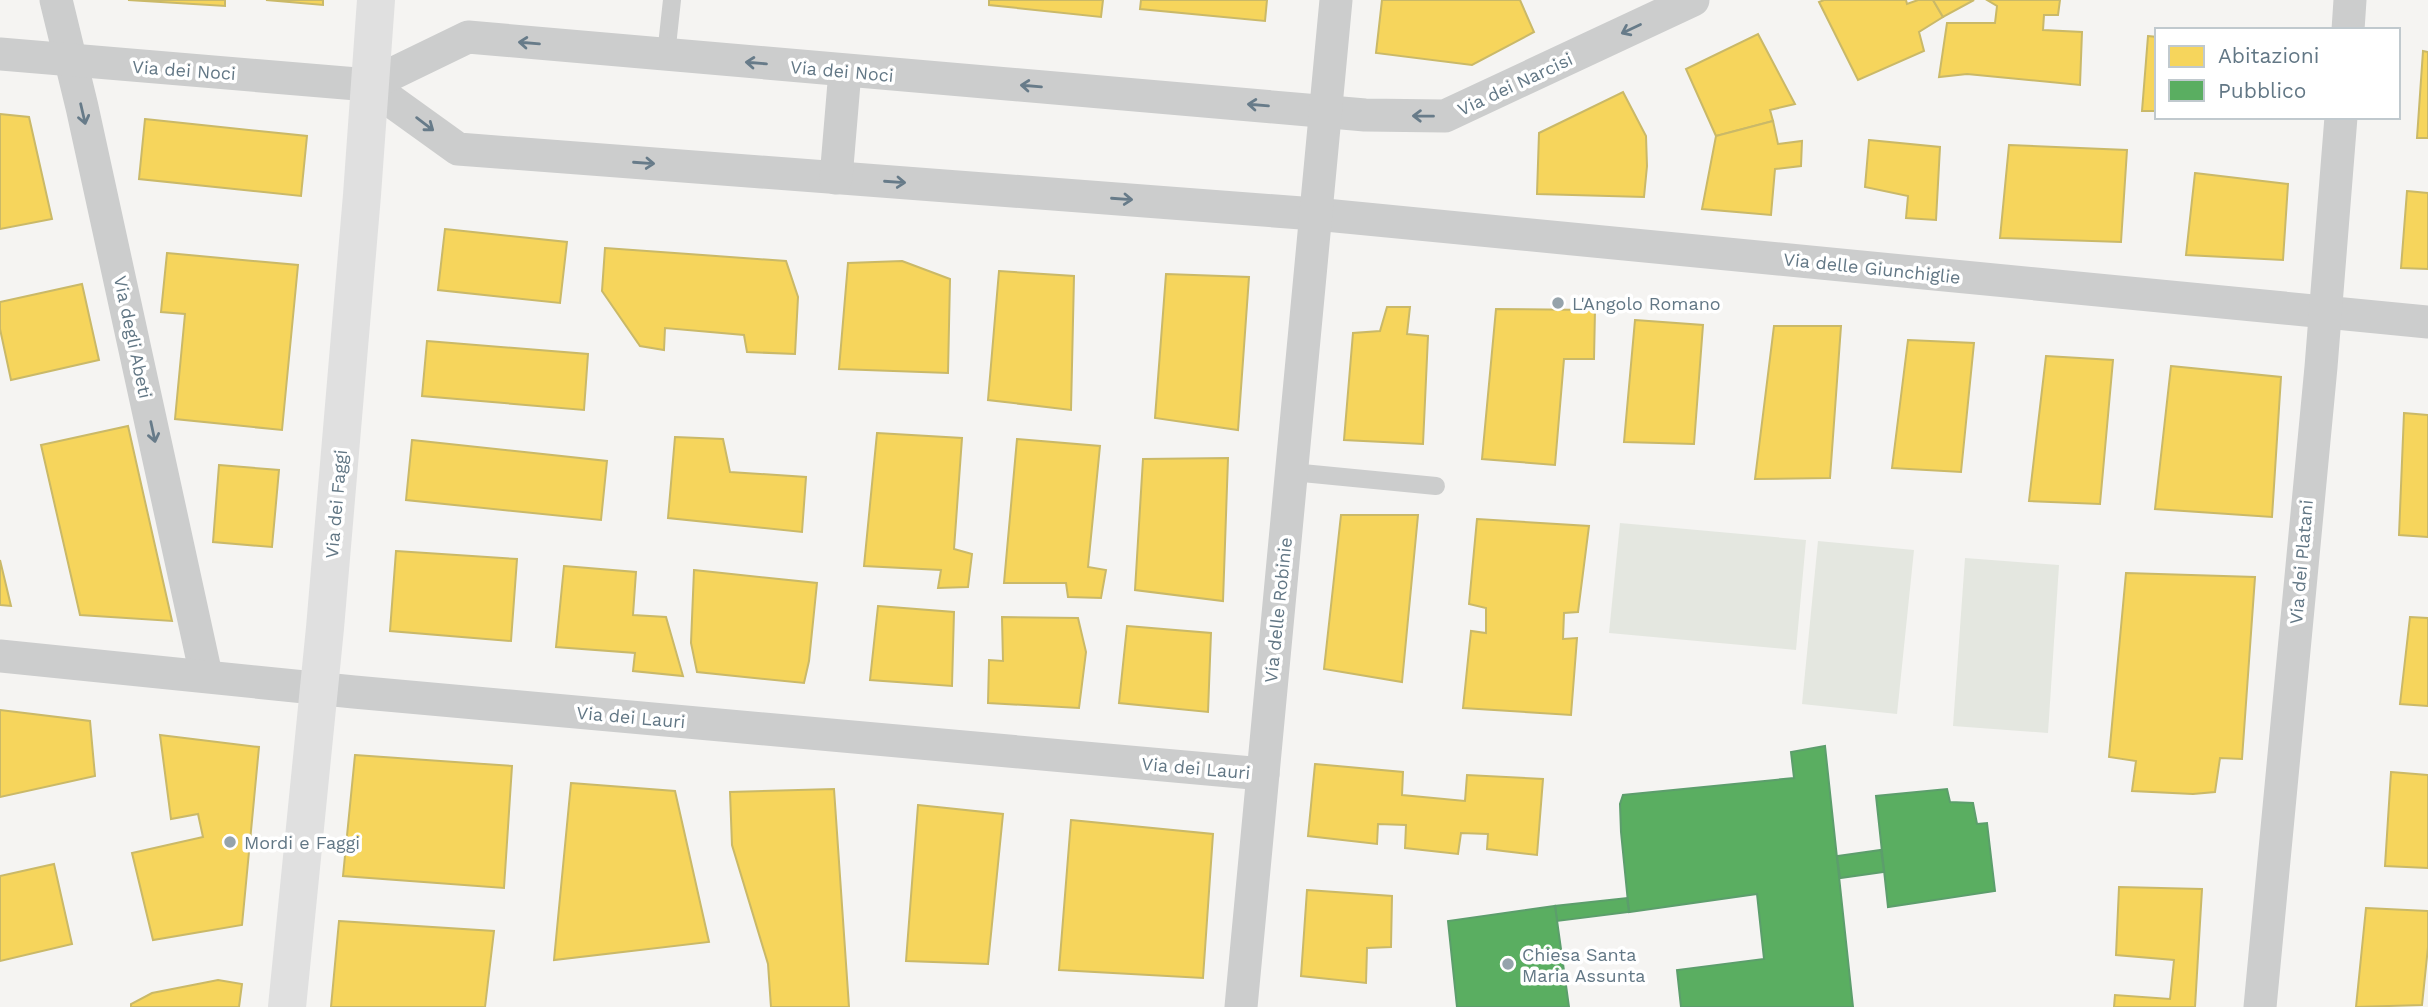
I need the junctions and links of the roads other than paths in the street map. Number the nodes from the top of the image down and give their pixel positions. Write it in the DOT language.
graph roads {
  1 [pos="56,0"];
  2 [pos="376,0"];
  3 [pos="672,0"];
  4 [pos="1336,0"];
  5 [pos="1693,0"];
  6 [pos="2350,0"];
  7 [pos="2348,28"];
  8 [pos="0,54"];
  9 [pos="666,55"];
  10 [pos="70,61"];
  11 [pos="845,71"];
  12 [pos="369,85"];
  13 [pos="1326,111"];
  14 [pos="2341,119"];
  15 [pos="836,178"];
  16 [pos="1315,214"];
  17 [pos="2325,312"];
  18 [pos="2428,322"];
  19 [pos="1292,472"];
  20 [pos="1436,486"];
  21 [pos="0,656"];
  22 [pos="206,676"];
  23 [pos="319,688"];
  24 [pos="1263,774"];
  25 [pos="287,1007"];
  26 [pos="1241,1007"];
  27 [pos="2260,1007"];
  1 -- 10 [label="street, Via degli Abeti"];
  2 -- 12 [label="street, Via dei Faggi"];
  3 -- 9 [label="lane"];
  4 -- 13 [label="street"];
  5 -- 13 [label="street, Via dei Narcisi, one-way"];
  6 -- 7 [label="street"];
  8 -- 10 [label="street, Via dei Noci"];
  11 -- 9 [label="street, Via dei Noci, one-way"];
  9 -- 12 [label="street, Via dei Noci, one-way"];
  10 -- 12 [label="street, Via dei Noci"];
  10 -- 22 [label="street, Via degli Abeti, one-way"];
  13 -- 11 [label="street, Via dei Noci, one-way"];
  11 -- 15 [label="street"];
  12 -- 15 [label="street, one-way"];
  12 -- 23 [label="street, Via dei Faggi"];
  13 -- 16 [label="street, Via delle Robinie"];
  14 -- 17 [label="street, Via dei Platani"];
  15 -- 16 [label="street, one-way"];
  16 -- 17 [label="street, Via delle Giunchiglie"];
  16 -- 19 [label="street, Via delle Robinie"];
  17 -- 18 [label="street, Via delle Giunchiglie"];
  17 -- 27 [label="street, Via dei Platani"];
  19 -- 20 [label="lane"];
  19 -- 24 [label="street, Via delle Robinie"];
  21 -- 22 [label="street, Via dei Lauri"];
  22 -- 23 [label="street, Via dei Lauri"];
  23 -- 24 [label="street, Via dei Lauri"];
  23 -- 25 [label="street, Via dei Faggi"];
  24 -- 26 [label="street, Via delle Robinie"];
}
